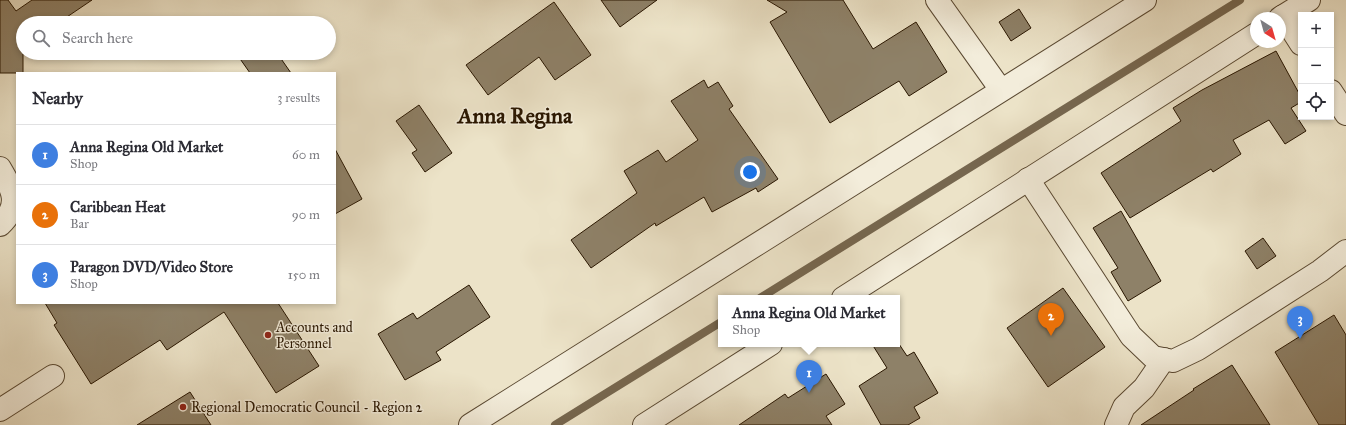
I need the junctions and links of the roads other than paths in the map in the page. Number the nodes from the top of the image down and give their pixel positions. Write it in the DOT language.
graph roads {
  1 [pos="937,0"];
  2 [pos="1145,0"];
  3 [pos="1309,0"];
  4 [pos="1286,14"];
  5 [pos="1286,23"];
  6 [pos="1250,38"];
  7 [pos="1298,40"];
  8 [pos="1001,90"];
  9 [pos="1334,96"];
  10 [pos="1346,114"];
  11 [pos="0,168"];
  12 [pos="1028,179"];
  13 [pos="0,225"];
  14 [pos="1346,251"];
  15 [pos="848,295"];
  16 [pos="766,347"];
  17 [pos="1164,359"];
  18 [pos="53,376"];
  19 [pos="0,410"];
  20 [pos="470,425"];
  21 [pos="644,425"];
  22 [pos="1116,425"];
  1 -- 8 [label="street"];
  2 -- 8 [label="street"];
  3 -- 4 [label="street"];
  5 -- 7 [label="street"];
  6 -- 12 [label="street"];
  8 -- 20 [label="street"];
  9 -- 10 [label="street"];
  11 -- 13 [label="street"];
  12 -- 15 [label="street"];
  12 -- 17 [label="street"];
  14 -- 17 [label="street"];
  16 -- 21 [label="street"];
  17 -- 22 [label="street"];
  18 -- 19 [label="street"];
}
